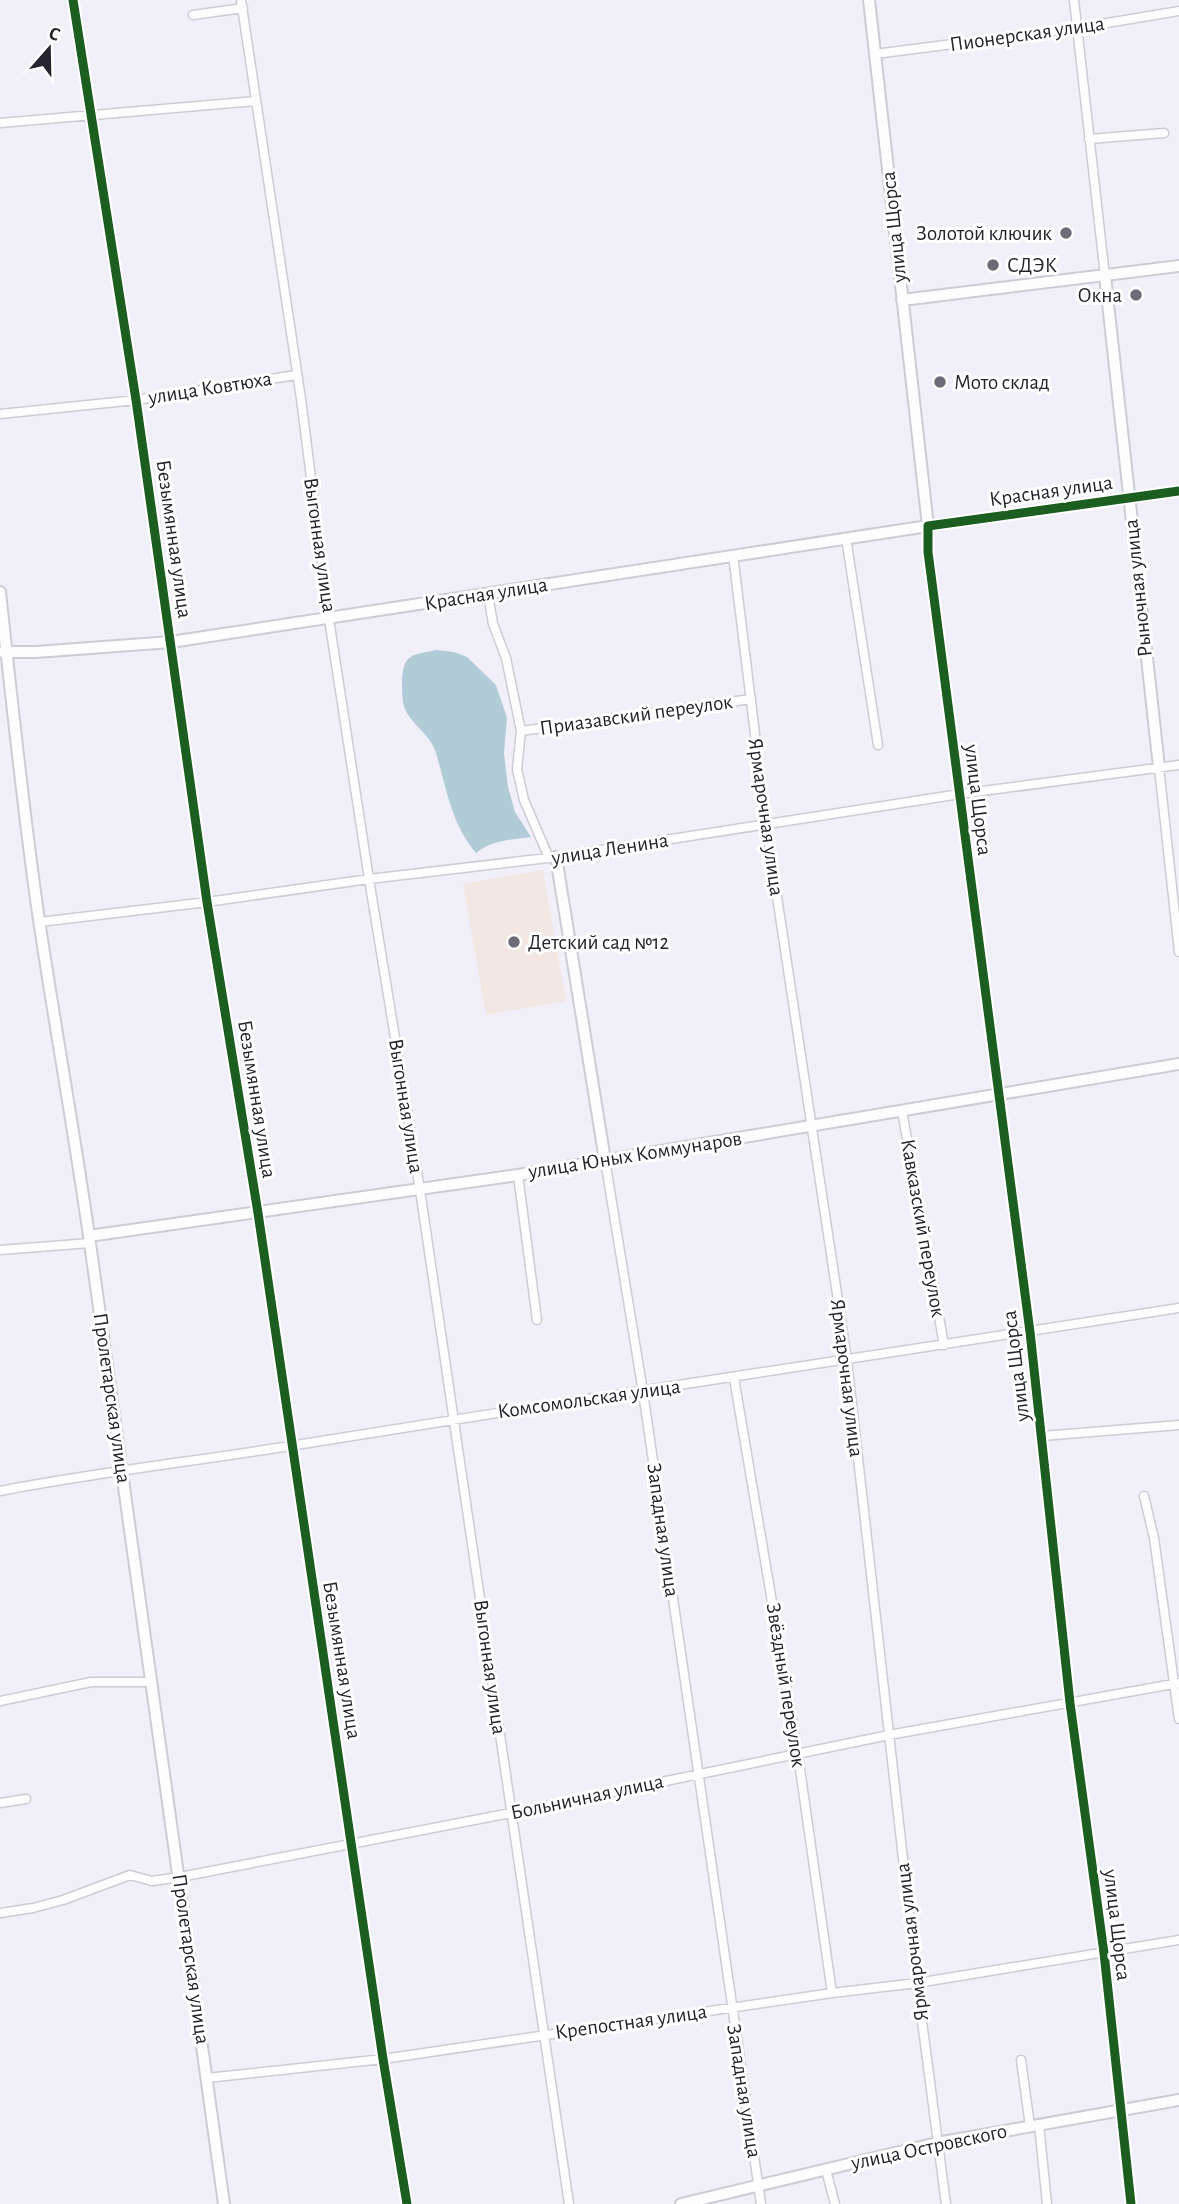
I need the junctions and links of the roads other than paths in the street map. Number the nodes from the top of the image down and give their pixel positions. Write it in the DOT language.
graph roads {
  1 [pos="73,0"];
  2 [pos="869,0"];
  3 [pos="1074,0"];
  4 [pos="242,4"];
  5 [pos="1179,11"];
  6 [pos="193,15"];
  7 [pos="1077,28"];
  8 [pos="875,54"];
  9 [pos="256,101"];
  10 [pos="91,115"];
  11 [pos="0,123"];
  12 [pos="1164,133"];
  13 [pos="1089,139"];
  14 [pos="1179,266"];
  15 [pos="1105,276"];
  16 [pos="902,300"];
  17 [pos="296,375"];
  18 [pos="136,400"];
  19 [pos="0,415"];
  20 [pos="1179,491"];
  21 [pos="1128,499"];
  22 [pos="928,526"];
  23 [pos="846,538"];
  24 [pos="733,555"];
  25 [pos="0,592"];
  26 [pos="488,594"];
  27 [pos="329,619"];
  28 [pos="170,642"];
  29 [pos="3,652"];
  30 [pos="751,699"];
  31 [pos="521,731"];
  32 [pos="878,744"];
  33 [pos="1179,765"];
  34 [pos="1159,767"];
  35 [pos="960,794"];
  36 [pos="766,824"];
  37 [pos="552,858"];
  38 [pos="369,879"];
  39 [pos="207,902"];
  40 [pos="40,922"];
  41 [pos="1179,952"];
  42 [pos="1179,1064"];
  43 [pos="999,1096"];
  44 [pos="902,1111"];
  45 [pos="811,1126"];
  46 [pos="605,1160"];
  47 [pos="518,1175"];
  48 [pos="421,1190"];
  49 [pos="258,1213"];
  50 [pos="90,1240"];
  51 [pos="0,1250"];
  52 [pos="1179,1308"];
  53 [pos="537,1320"];
  54 [pos="1030,1332"];
  55 [pos="944,1345"];
  56 [pos="847,1360"];
  57 [pos="734,1378"];
  58 [pos="643,1392"];
  59 [pos="453,1419"];
  60 [pos="1179,1424"];
  61 [pos="1042,1436"];
  62 [pos="292,1446"];
  63 [pos="122,1471"];
  64 [pos="0,1491"];
  65 [pos="1144,1496"];
  66 [pos="152,1682"];
  67 [pos="1177,1684"];
  68 [pos="0,1701"];
  69 [pos="1070,1703"];
  70 [pos="1179,1719"];
  71 [pos="889,1735"];
  72 [pos="798,1755"];
  73 [pos="698,1774"];
  74 [pos="26,1799"];
  75 [pos="0,1803"];
  76 [pos="511,1813"];
  77 [pos="351,1843"];
  78 [pos="180,1877"];
  79 [pos="0,1913"];
  80 [pos="1179,1940"];
  81 [pos="1104,1953"];
  82 [pos="916,1983"];
  83 [pos="832,1993"];
  84 [pos="732,2008"];
  85 [pos="543,2034"];
  86 [pos="383,2059"];
  87 [pos="1021,2060"];
  88 [pos="207,2078"];
  89 [pos="1179,2100"];
  90 [pos="1119,2109"];
  91 [pos="1034,2125"];
  92 [pos="937,2143"];
  93 [pos="826,2170"];
  94 [pos="759,2186"];
  95 [pos="225,2204"];
  96 [pos="407,2204"];
  97 [pos="569,2204"];
  98 [pos="681,2204"];
  99 [pos="761,2204"];
  100 [pos="835,2204"];
  101 [pos="946,2204"];
  102 [pos="1048,2204"];
  103 [pos="1131,2204"];
  1 -- 10 [label="street, Безымянная улица"];
  2 -- 8 [label="street, улица Щорса"];
  3 -- 7 [label="street, Рыночная улица"];
  4 -- 6 [label="street, Выгонная улица"];
  4 -- 9 [label="street, Выгонная улица"];
  5 -- 7 [label="street, Пионерская улица"];
  7 -- 8 [label="street, Пионерская улица"];
  7 -- 13 [label="street, Рыночная улица"];
  8 -- 16 [label="street, улица Щорса"];
  9 -- 10 [label="street"];
  9 -- 17 [label="street, Выгонная улица"];
  10 -- 11 [label="street"];
  10 -- 18 [label="street, Безымянная улица"];
  12 -- 13 [label="street"];
  13 -- 15 [label="street, Рыночная улица"];
  14 -- 15 [label="street"];
  15 -- 16 [label="street"];
  15 -- 21 [label="street, Рыночная улица"];
  16 -- 22 [label="street, улица Щорса"];
  17 -- 18 [label="street, улица Ковтюха"];
  17 -- 27 [label="street, Выгонная улица"];
  18 -- 19 [label="street, улица Ковтюха"];
  18 -- 28 [label="street, Безымянная улица"];
  20 -- 21 [label="street, Красная улица"];
  21 -- 22 [label="street, Красная улица"];
  21 -- 34 [label="street, Рыночная улица"];
  22 -- 23 [label="street, Красная улица"];
  22 -- 35 [label="street, улица Щорса"];
  23 -- 24 [label="street, Красная улица"];
  23 -- 32 [label="street"];
  24 -- 26 [label="street, Красная улица"];
  24 -- 30 [label="street, Ярмарочная улица"];
  25 -- 29 [label="street, Пролетарская улица"];
  26 -- 27 [label="street, Красная улица"];
  26 -- 31 [label="street"];
  27 -- 28 [label="street, Красная улица"];
  27 -- 38 [label="street, Выгонная улица"];
  28 -- 29 [label="street, Красная улица"];
  28 -- 39 [label="street, Безымянная улица"];
  29 -- 40 [label="street, Пролетарская улица"];
  30 -- 31 [label="street, Приазавский переулок"];
  30 -- 36 [label="street, Ярмарочная улица"];
  31 -- 37 [label="street"];
  33 -- 34 [label="street, улица Ленина"];
  34 -- 35 [label="street, улица Ленина"];
  34 -- 41 [label="street, Рыночная улица"];
  35 -- 36 [label="street, улица Ленина"];
  35 -- 43 [label="street, улица Щорса"];
  36 -- 37 [label="street, улица Ленина"];
  36 -- 45 [label="street, Ярмарочная улица"];
  37 -- 38 [label="street, улица Ленина"];
  37 -- 46 [label="street, Западная улица"];
  38 -- 39 [label="street, улица Ленина"];
  38 -- 48 [label="street, Выгонная улица"];
  39 -- 40 [label="street, улица Ленина"];
  39 -- 49 [label="street, Безымянная улица"];
  40 -- 50 [label="street, Пролетарская улица"];
  42 -- 43 [label="street, улица Юных Коммунаров"];
  43 -- 44 [label="street, улица Юных Коммунаров"];
  43 -- 54 [label="street, улица Щорса"];
  44 -- 45 [label="street, улица Юных Коммунаров"];
  44 -- 55 [label="street, Кавказский переулок"];
  45 -- 46 [label="street, улица Юных Коммунаров"];
  45 -- 56 [label="street, Ярмарочная улица"];
  46 -- 47 [label="street, улица Юных Коммунаров"];
  46 -- 58 [label="street, Западная улица"];
  47 -- 48 [label="street, улица Юных Коммунаров"];
  47 -- 53 [label="street"];
  48 -- 49 [label="street, улица Юных Коммунаров"];
  48 -- 59 [label="street, Выгонная улица"];
  49 -- 50 [label="street, улица Юных Коммунаров"];
  49 -- 62 [label="street, Безымянная улица"];
  50 -- 51 [label="street, улица Юных Коммунаров"];
  50 -- 63 [label="street, Пролетарская улица"];
  52 -- 54 [label="street, Комсомольская улица"];
  54 -- 55 [label="street, Комсомольская улица"];
  54 -- 61 [label="street, улица Щорса"];
  55 -- 56 [label="street, Комсомольская улица"];
  56 -- 57 [label="street, Комсомольская улица"];
  56 -- 71 [label="street, Ярмарочная улица"];
  57 -- 58 [label="street, Комсомольская улица"];
  57 -- 72 [label="street, Звёздный переулок"];
  58 -- 59 [label="street, Комсомольская улица"];
  58 -- 73 [label="street, Западная улица"];
  59 -- 62 [label="street, Комсомольская улица"];
  59 -- 76 [label="street, Выгонная улица"];
  60 -- 61 [label="street"];
  61 -- 69 [label="street, улица Щорса"];
  62 -- 63 [label="street, Комсомольская улица"];
  62 -- 77 [label="street, Безымянная улица"];
  63 -- 64 [label="street, Комсомольская улица"];
  63 -- 66 [label="street, Пролетарская улица"];
  65 -- 67 [label="street"];
  66 -- 68 [label="street"];
  66 -- 78 [label="street, Пролетарская улица"];
  67 -- 69 [label="street, Больничная улица"];
  67 -- 70 [label="street"];
  69 -- 71 [label="street, Больничная улица"];
  69 -- 81 [label="street, улица Щорса"];
  71 -- 72 [label="street, Больничная улица"];
  71 -- 82 [label="street, Ярмарочная улица"];
  72 -- 73 [label="street, Больничная улица"];
  72 -- 83 [label="street, Звёздный переулок"];
  73 -- 76 [label="street, Больничная улица"];
  73 -- 84 [label="street, Западная улица"];
  74 -- 75 [label="street"];
  76 -- 77 [label="street, Больничная улица"];
  76 -- 85 [label="street, Выгонная улица"];
  77 -- 78 [label="street, Больничная улица"];
  77 -- 86 [label="street, Безымянная улица"];
  78 -- 79 [label="street, Больничная улица"];
  78 -- 88 [label="street, Пролетарская улица"];
  80 -- 81 [label="street, Крепостная улица"];
  81 -- 82 [label="street, Крепостная улица"];
  81 -- 90 [label="street, улица Щорса"];
  82 -- 83 [label="street, Крепостная улица"];
  82 -- 92 [label="street, Ярмарочная улица"];
  83 -- 84 [label="street, Крепостная улица"];
  84 -- 85 [label="street, Крепостная улица"];
  84 -- 94 [label="street, Западная улица"];
  85 -- 86 [label="street, Крепостная улица"];
  85 -- 97 [label="street, Выгонная улица"];
  86 -- 88 [label="street, Крепостная улица"];
  86 -- 96 [label="street, Безымянная улица"];
  87 -- 91 [label="street"];
  88 -- 95 [label="street, Пролетарская улица"];
  89 -- 90 [label="street, улица Островского"];
  90 -- 91 [label="street, улица Островского"];
  90 -- 103 [label="street, улица Щорса"];
  91 -- 92 [label="street, улица Островского"];
  91 -- 102 [label="street"];
  92 -- 93 [label="street, улица Островского"];
  92 -- 101 [label="street, Ярмарочная улица"];
  93 -- 94 [label="street, улица Островского"];
  93 -- 100 [label="street"];
  94 -- 98 [label="street, улица Островского"];
  94 -- 99 [label="street, Западная улица"];
}
